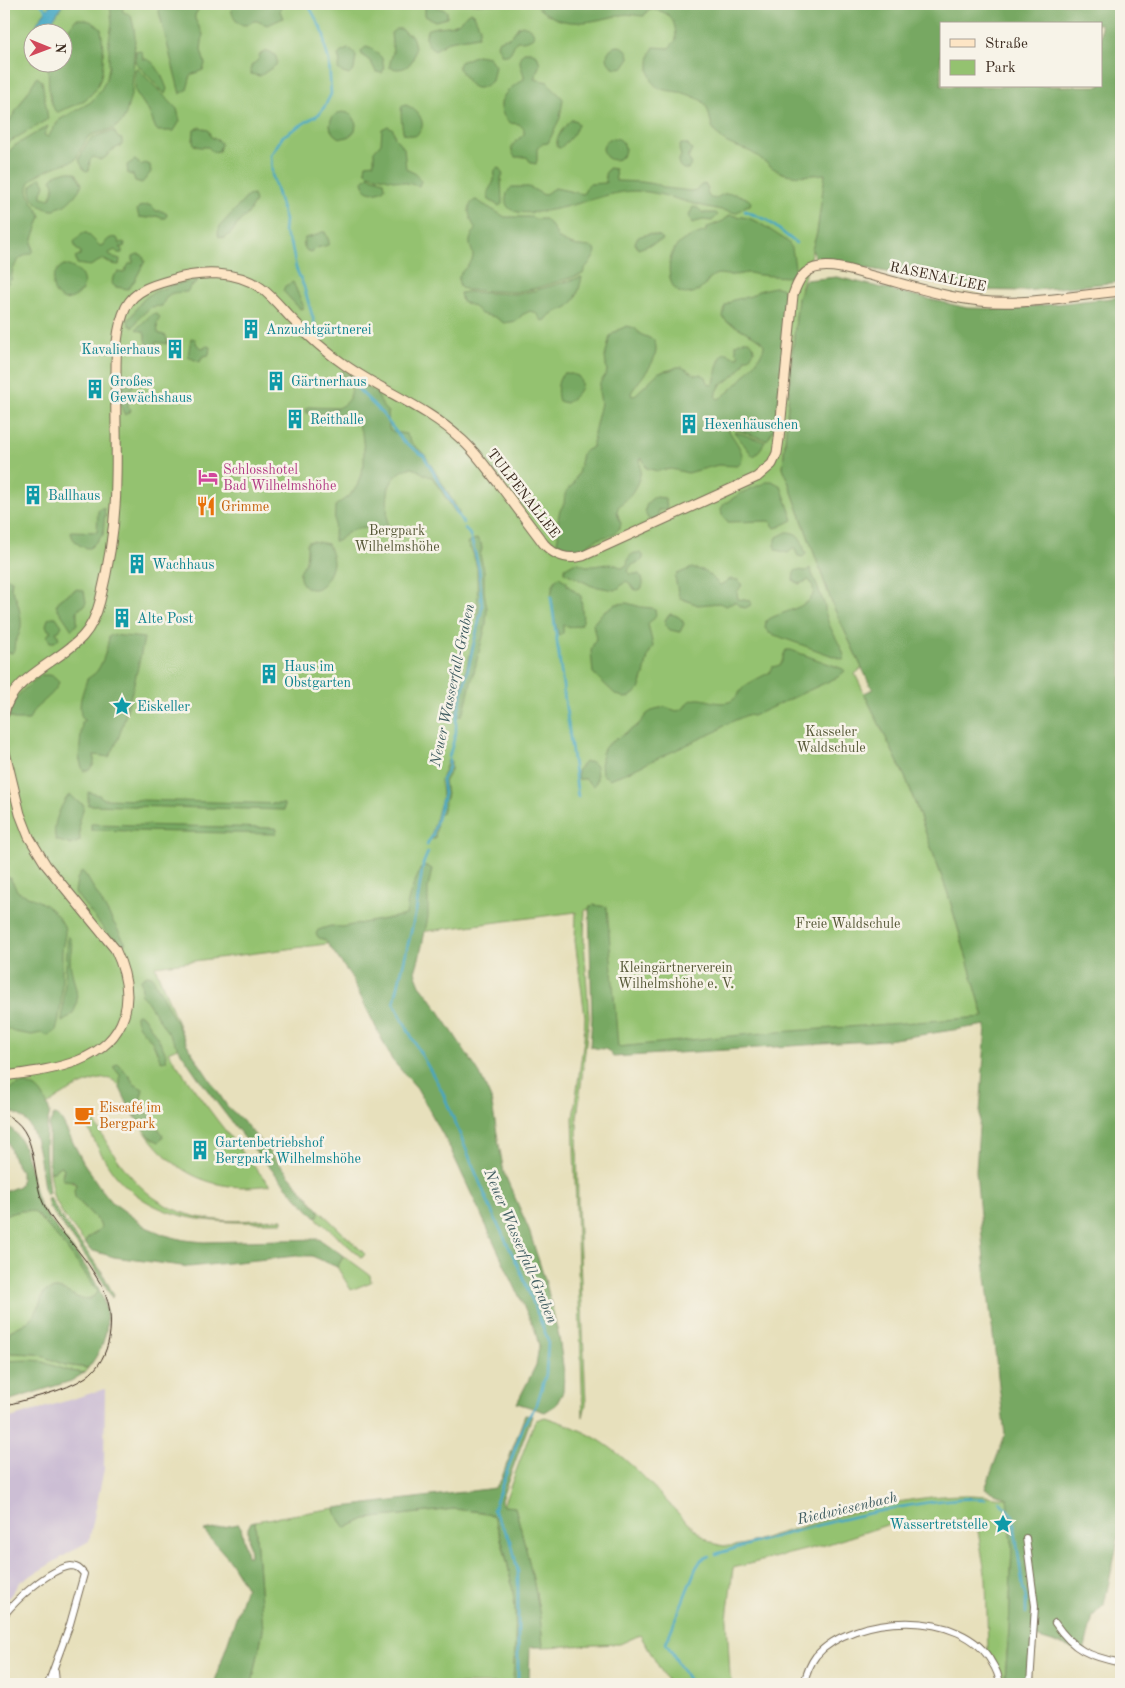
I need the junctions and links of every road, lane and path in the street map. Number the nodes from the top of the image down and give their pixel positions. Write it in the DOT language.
graph roads {
  1 [pos="840,268"];
  2 [pos="1121,290"];
  3 [pos="4,714"];
  4 [pos="4,748"];
  5 [pos="4,1076"];
  6 [pos="1026,1538"];
  7 [pos="4,1616"];
  8 [pos="1054,1623"];
  9 [pos="1121,1663"];
  10 [pos="55,1669"];
  11 [pos="48,1684"];
  12 [pos="56,1684"];
  13 [pos="804,1684"];
  14 [pos="1000,1684"];
  15 [pos="1030,1684"];
  1 -- 2 [label="main road, RASENALLEE"];
  1 -- 3 [label="main road, TULPENALLEE"];
  4 -- 5 [label="main road"];
  6 -- 15 [label="street"];
  7 -- 10 [label="street"];
  8 -- 9 [label="street"];
  10 -- 11 [label="street"];
  10 -- 12 [label="street"];
  13 -- 14 [label="street"];
}
